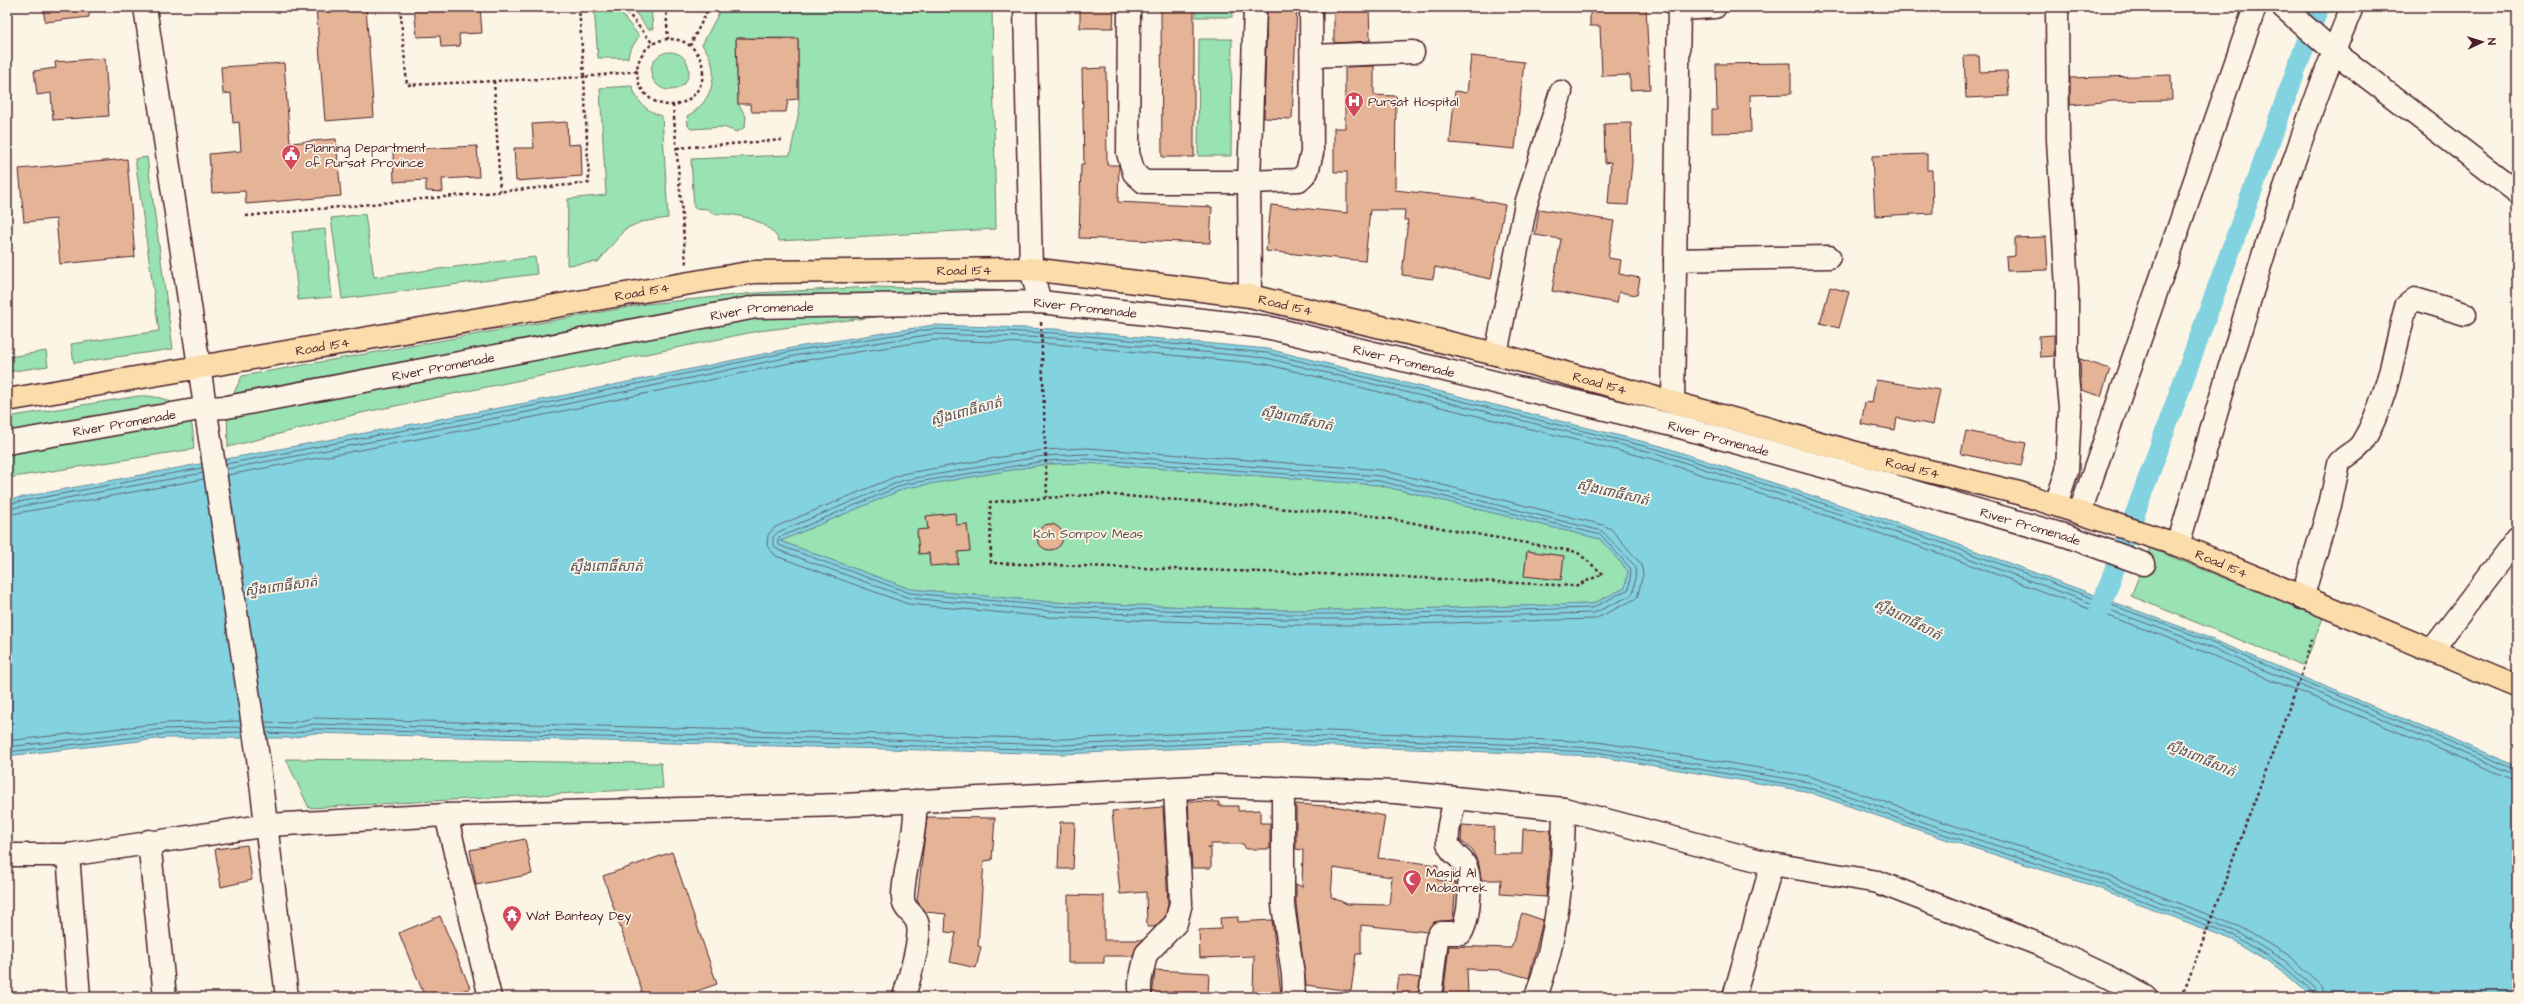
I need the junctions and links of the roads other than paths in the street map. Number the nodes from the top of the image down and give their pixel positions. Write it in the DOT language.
graph roads {
  1 [pos="145,7"];
  2 [pos="1025,7"];
  3 [pos="1129,7"];
  4 [pos="1254,7"];
  5 [pos="1312,7"];
  6 [pos="1715,7"];
  7 [pos="2057,7"];
  8 [pos="2255,7"];
  9 [pos="2283,7"];
  10 [pos="2352,7"];
  11 [pos="1679,8"];
  12 [pos="2334,51"];
  13 [pos="1413,52"];
  14 [pos="1312,56"];
  15 [pos="1561,92"];
  16 [pos="1250,182"];
  17 [pos="2517,192"];
  18 [pos="1829,258"];
  19 [pos="1675,260"];
  20 [pos="1032,269"];
  21 [pos="1250,296"];
  22 [pos="1040,309"];
  23 [pos="2465,314"];
  24 [pos="1496,354"];
  25 [pos="199,366"];
  26 [pos="7,400"];
  27 [pos="1673,402"];
  28 [pos="206,408"];
  29 [pos="7,443"];
  30 [pos="2056,504"];
  31 [pos="2080,512"];
  32 [pos="2517,539"];
  33 [pos="2178,545"];
  34 [pos="2142,564"];
  35 [pos="2302,598"];
  36 [pos="2432,650"];
  37 [pos="2517,686"];
  38 [pos="1283,788"];
  39 [pos="1175,790"];
  40 [pos="1456,798"];
  41 [pos="915,801"];
  42 [pos="1564,809"];
  43 [pos="446,815"];
  44 [pos="268,824"];
  45 [pos="149,841"];
  46 [pos="7,855"];
  47 [pos="68,855"];
  48 [pos="1772,864"];
  49 [pos="79,997"];
  50 [pos="165,997"];
  51 [pos="287,997"];
  52 [pos="490,997"];
  53 [pos="904,997"];
  54 [pos="1140,997"];
  55 [pos="1294,997"];
  56 [pos="1430,997"];
  57 [pos="1536,997"];
  58 [pos="1734,997"];
  59 [pos="2146,997"];
  1 -- 25 [label="street"];
  2 -- 20 [label="street"];
  3 -- 16 [label="street"];
  4 -- 16 [label="street"];
  5 -- 14 [label="street"];
  6 -- 11 [label="street"];
  7 -- 30 [label="street"];
  8 -- 31 [label="street"];
  9 -- 12 [label="street"];
  10 -- 12 [label="street"];
  11 -- 19 [label="street"];
  12 -- 17 [label="street"];
  12 -- 33 [label="street"];
  13 -- 14 [label="street"];
  14 -- 16 [label="street"];
  15 -- 24 [label="street"];
  16 -- 21 [label="street"];
  18 -- 19 [label="street"];
  19 -- 27 [label="street"];
  20 -- 21 [label="main road, Road 154"];
  20 -- 22 [label="street"];
  20 -- 25 [label="main road, Road 154"];
  21 -- 24 [label="main road, Road 154"];
  22 -- 28 [label="street, River Promenade"];
  22 -- 34 [label="street, River Promenade"];
  23 -- 35 [label="street"];
  24 -- 27 [label="main road, Road 154"];
  25 -- 26 [label="main road, Road 154"];
  25 -- 28 [label="street"];
  27 -- 30 [label="main road, Road 154"];
  28 -- 29 [label="street, River Promenade"];
  28 -- 44 [label="street"];
  30 -- 31 [label="main road, Road 154"];
  31 -- 33 [label="main road, Road 154"];
  32 -- 36 [label="street"];
  33 -- 35 [label="main road, Road 154"];
  35 -- 36 [label="main road, Road 154"];
  36 -- 37 [label="main road, Road 154"];
  38 -- 39 [label="street"];
  38 -- 40 [label="street"];
  38 -- 55 [label="street"];
  39 -- 41 [label="street"];
  39 -- 54 [label="street"];
  40 -- 42 [label="street"];
  40 -- 56 [label="street"];
  41 -- 43 [label="street"];
  41 -- 53 [label="street"];
  42 -- 48 [label="street"];
  42 -- 57 [label="street"];
  43 -- 44 [label="street"];
  43 -- 52 [label="street"];
  44 -- 45 [label="street"];
  44 -- 51 [label="street"];
  45 -- 47 [label="street"];
  45 -- 50 [label="street"];
  46 -- 47 [label="street"];
  47 -- 49 [label="street"];
  48 -- 58 [label="street"];
  48 -- 59 [label="street"];
}
